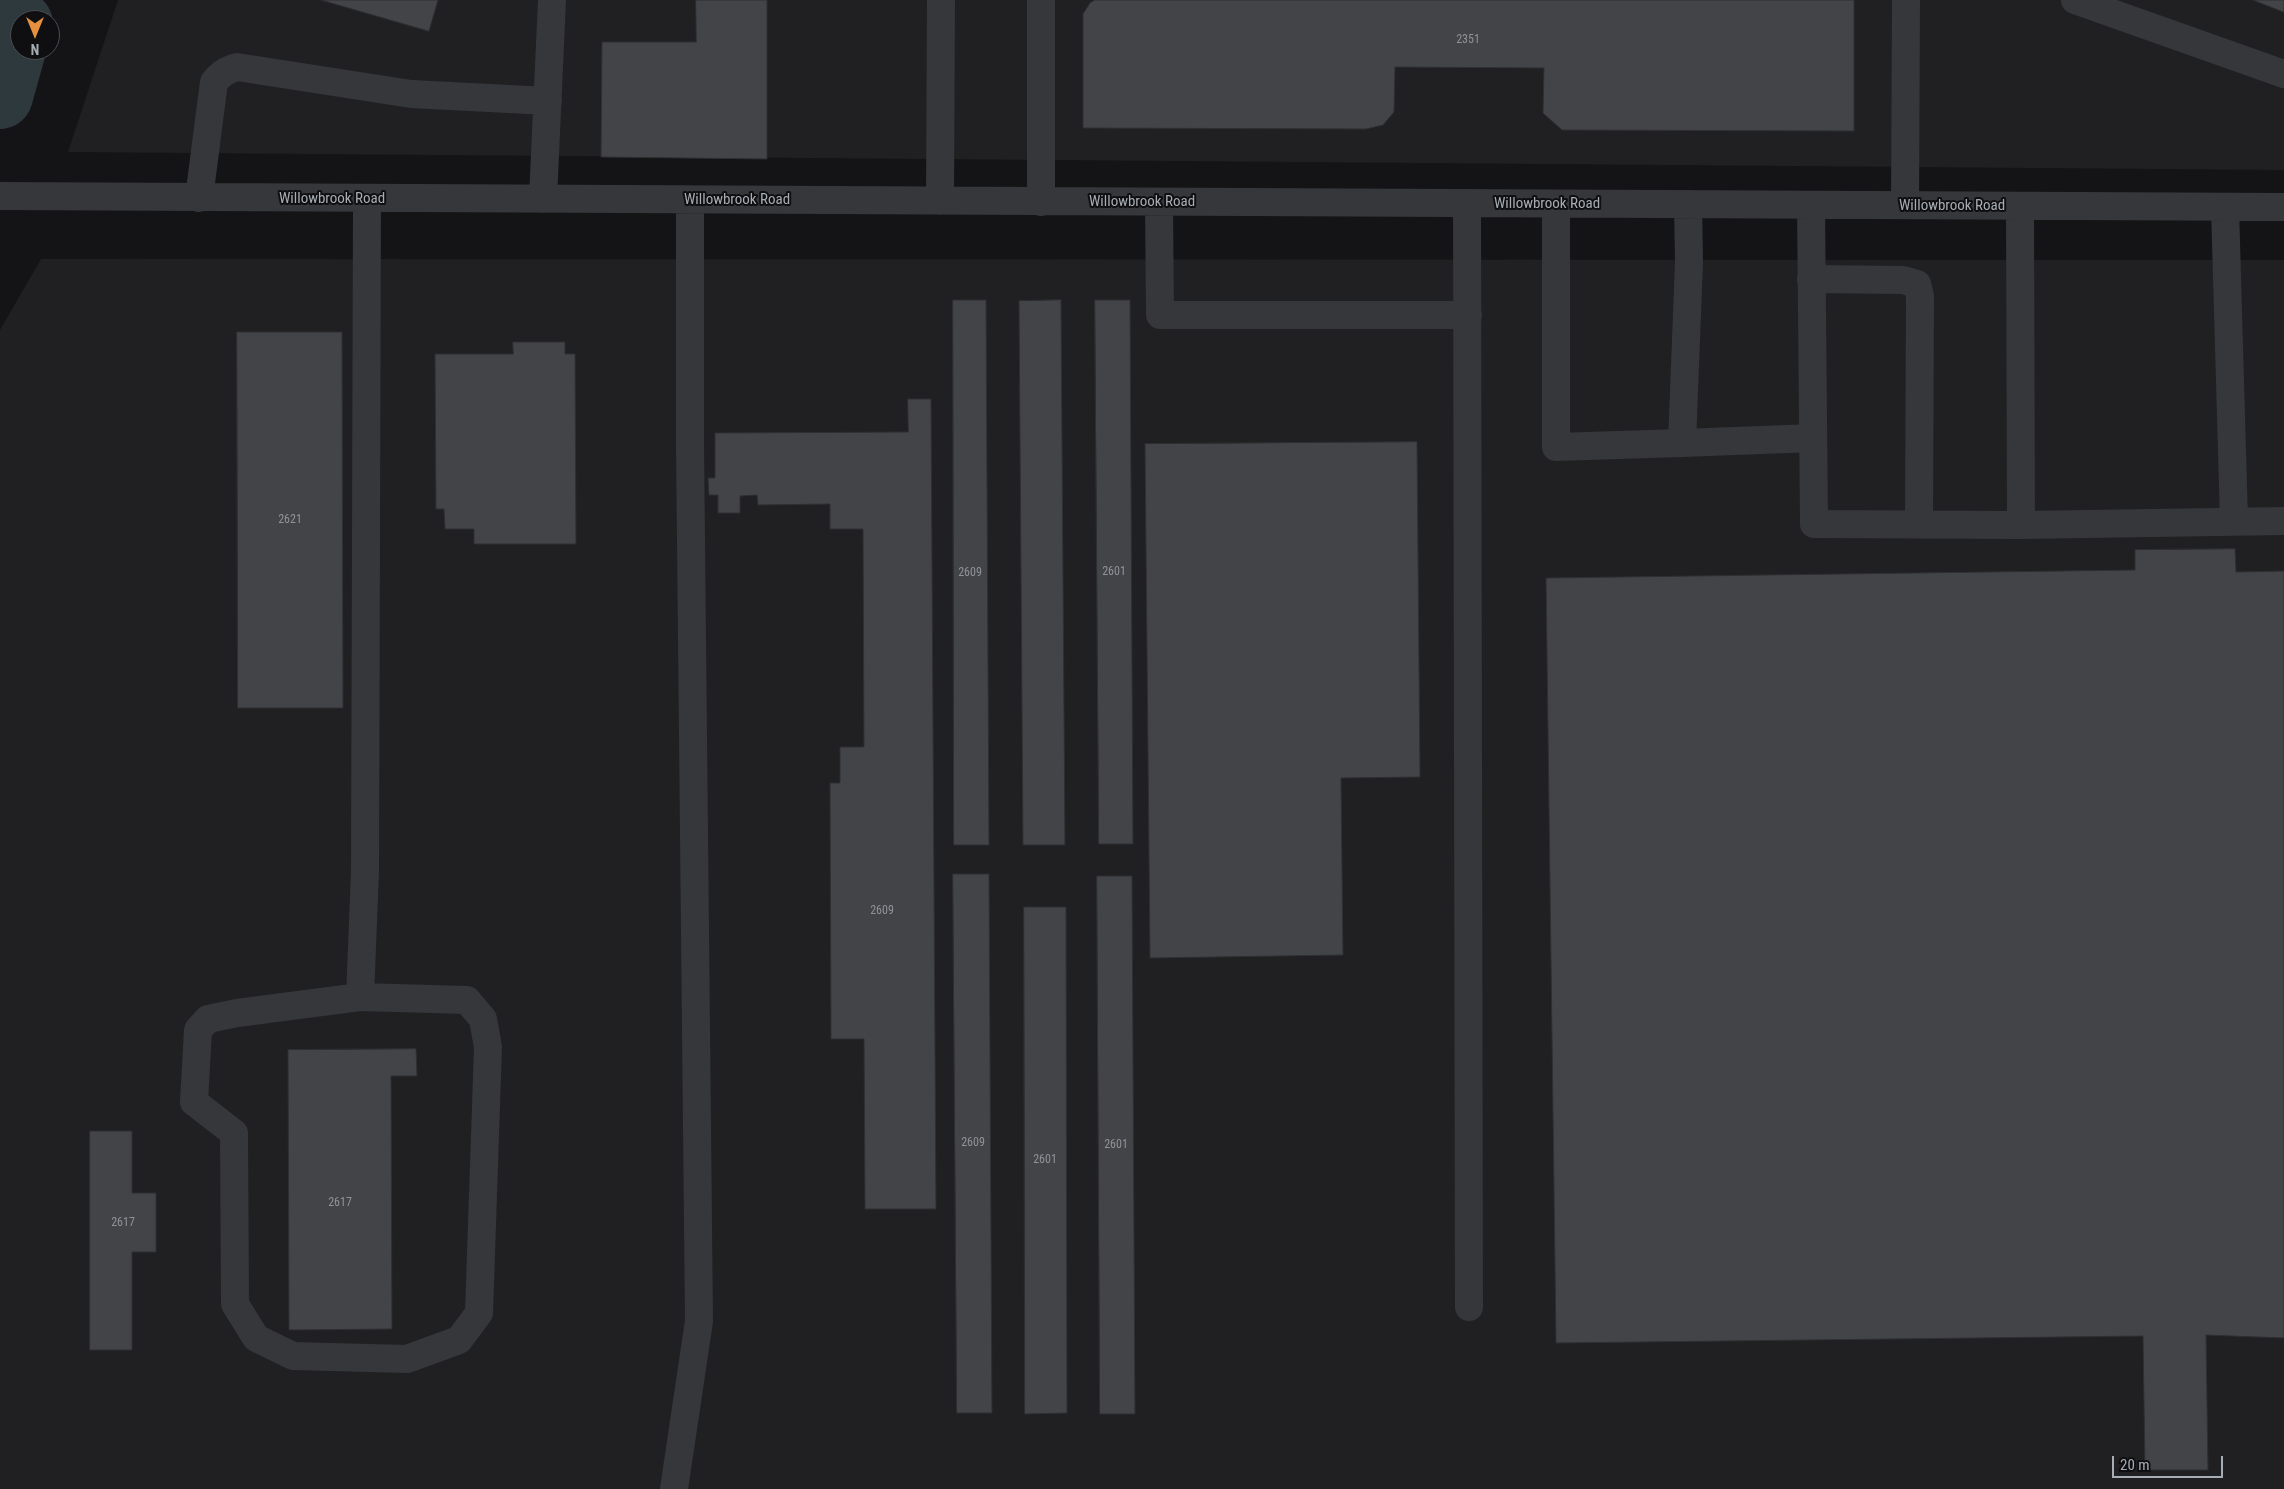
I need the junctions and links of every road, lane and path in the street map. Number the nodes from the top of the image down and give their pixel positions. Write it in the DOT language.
graph roads {
  1 [pos="552,0"];
  2 [pos="941,0"];
  3 [pos="1041,0"];
  4 [pos="1906,0"];
  5 [pos="2075,0"];
  6 [pos="2284,74"];
  7 [pos="548,100"];
  8 [pos="0,196"];
  9 [pos="199,198"];
  10 [pos="367,199"];
  11 [pos="543,199"];
  12 [pos="690,200"];
  13 [pos="940,201"];
  14 [pos="1041,202"];
  15 [pos="1160,202"];
  16 [pos="1467,204"];
  17 [pos="1556,204"];
  18 [pos="1688,204"];
  19 [pos="1811,205"];
  20 [pos="1905,205"];
  21 [pos="2020,206"];
  22 [pos="2224,207"];
  23 [pos="2284,207"];
  24 [pos="1811,280"];
  25 [pos="1468,315"];
  26 [pos="1813,438"];
  27 [pos="1682,443"];
  28 [pos="2234,521"];
  29 [pos="2284,521"];
  30 [pos="1919,524"];
  31 [pos="2021,525"];
  32 [pos="360,997"];
  33 [pos="1469,1307"];
  34 [pos="674,1489"];
  1 -- 7 [label="street"];
  2 -- 13 [label="street"];
  3 -- 14 [label="street"];
  4 -- 20 [label="street"];
  5 -- 6 [label="street"];
  7 -- 9 [label="street"];
  7 -- 11 [label="street"];
  8 -- 9 [label="street, Willowbrook Road"];
  9 -- 10 [label="street, Willowbrook Road"];
  10 -- 11 [label="street, Willowbrook Road"];
  10 -- 32 [label="street"];
  11 -- 12 [label="street, Willowbrook Road"];
  12 -- 13 [label="street, Willowbrook Road"];
  12 -- 34 [label="street"];
  13 -- 14 [label="street, Willowbrook Road"];
  14 -- 15 [label="street, Willowbrook Road"];
  15 -- 16 [label="street, Willowbrook Road"];
  15 -- 25 [label="street"];
  16 -- 17 [label="street, Willowbrook Road"];
  16 -- 25 [label="street"];
  17 -- 18 [label="street, Willowbrook Road"];
  17 -- 27 [label="street"];
  18 -- 19 [label="street, Willowbrook Road"];
  18 -- 27 [label="street"];
  19 -- 20 [label="street, Willowbrook Road"];
  19 -- 24 [label="street"];
  20 -- 21 [label="street, Willowbrook Road"];
  21 -- 22 [label="street, Willowbrook Road"];
  21 -- 31 [label="street"];
  22 -- 23 [label="street, Willowbrook Road"];
  22 -- 28 [label="street"];
  24 -- 26 [label="street"];
  24 -- 30 [label="street"];
  25 -- 33 [label="street"];
  26 -- 27 [label="street"];
  26 -- 30 [label="street"];
  28 -- 29 [label="street"];
  28 -- 31 [label="street"];
  30 -- 31 [label="street"];
  32 -- 32 [label="street"];
}
